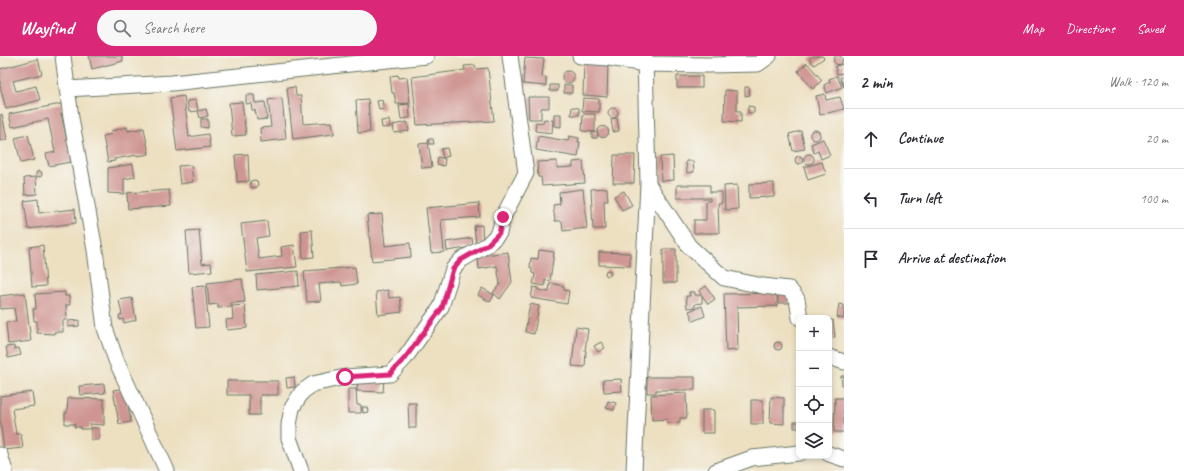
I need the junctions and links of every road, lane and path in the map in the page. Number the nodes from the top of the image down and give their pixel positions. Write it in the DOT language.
graph roads {
  1 [pos="63,56"];
  2 [pos="426,56"];
  3 [pos="510,56"];
  4 [pos="580,56"];
  5 [pos="769,56"];
  6 [pos="645,60"];
  7 [pos="67,89"];
  8 [pos="648,184"];
  9 [pos="800,315"];
  10 [pos="832,358"];
  11 [pos="844,362"];
  12 [pos="796,453"];
  13 [pos="0,454"];
  14 [pos="832,455"];
  15 [pos="844,459"];
  16 [pos="5,471"];
  17 [pos="167,471"];
  18 [pos="301,471"];
  19 [pos="634,471"];
  20 [pos="716,471"];
  1 -- 7 [label="street"];
  2 -- 7 [label="street"];
  3 -- 18 [label="street"];
  4 -- 6 [label="street"];
  5 -- 6 [label="street"];
  6 -- 8 [label="street"];
  7 -- 17 [label="street"];
  8 -- 9 [label="street"];
  8 -- 19 [label="street"];
  10 -- 11 [label="street"];
  12 -- 20 [label="street"];
  13 -- 16 [label="street"];
  14 -- 15 [label="street"];
}
